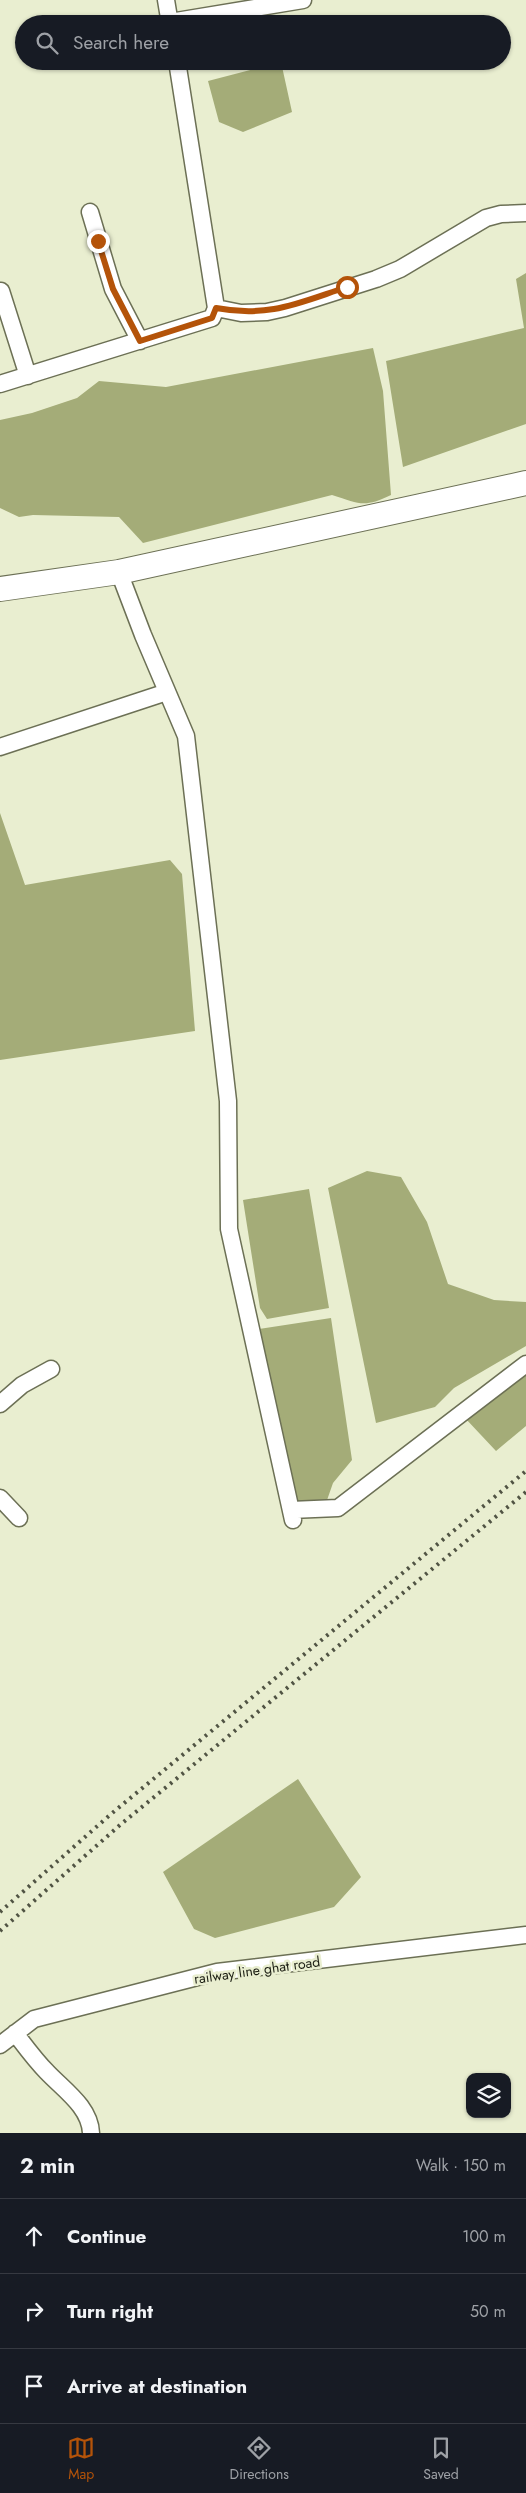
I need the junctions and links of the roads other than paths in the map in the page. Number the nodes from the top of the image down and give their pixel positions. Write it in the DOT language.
graph roads {
  1 [pos="166,0"];
  2 [pos="303,0"];
  3 [pos="169,15"];
  4 [pos="216,15"];
  5 [pos="178,70"];
  6 [pos="90,212"];
  7 [pos="526,213"];
  8 [pos="0,291"];
  9 [pos="216,308"];
  10 [pos="140,341"];
  11 [pos="28,376"];
  12 [pos="0,384"];
  13 [pos="526,483"];
  14 [pos="119,572"];
  15 [pos="0,589"];
  16 [pos="167,692"];
  17 [pos="0,747"];
  18 [pos="526,1364"];
  19 [pos="51,1369"];
  20 [pos="0,1404"];
  21 [pos="0,1498"];
  22 [pos="19,1518"];
  23 [pos="526,1935"];
  24 [pos="15,2033"];
  25 [pos="0,2045"];
  26 [pos="91,2133"];
  1 -- 3 [label="street"];
  2 -- 4 [label="street"];
  5 -- 9 [label="street"];
  6 -- 10 [label="street"];
  7 -- 9 [label="street"];
  8 -- 11 [label="street"];
  9 -- 10 [label="street"];
  10 -- 11 [label="street"];
  11 -- 12 [label="street"];
  13 -- 14 [label="street"];
  14 -- 15 [label="street"];
  14 -- 16 [label="street"];
  16 -- 17 [label="street"];
  16 -- 18 [label="street"];
  19 -- 20 [label="street"];
  21 -- 22 [label="street"];
  23 -- 24 [label="street, railway line ghat road"];
  24 -- 25 [label="street, railway line ghat road"];
  24 -- 26 [label="street"];
}
